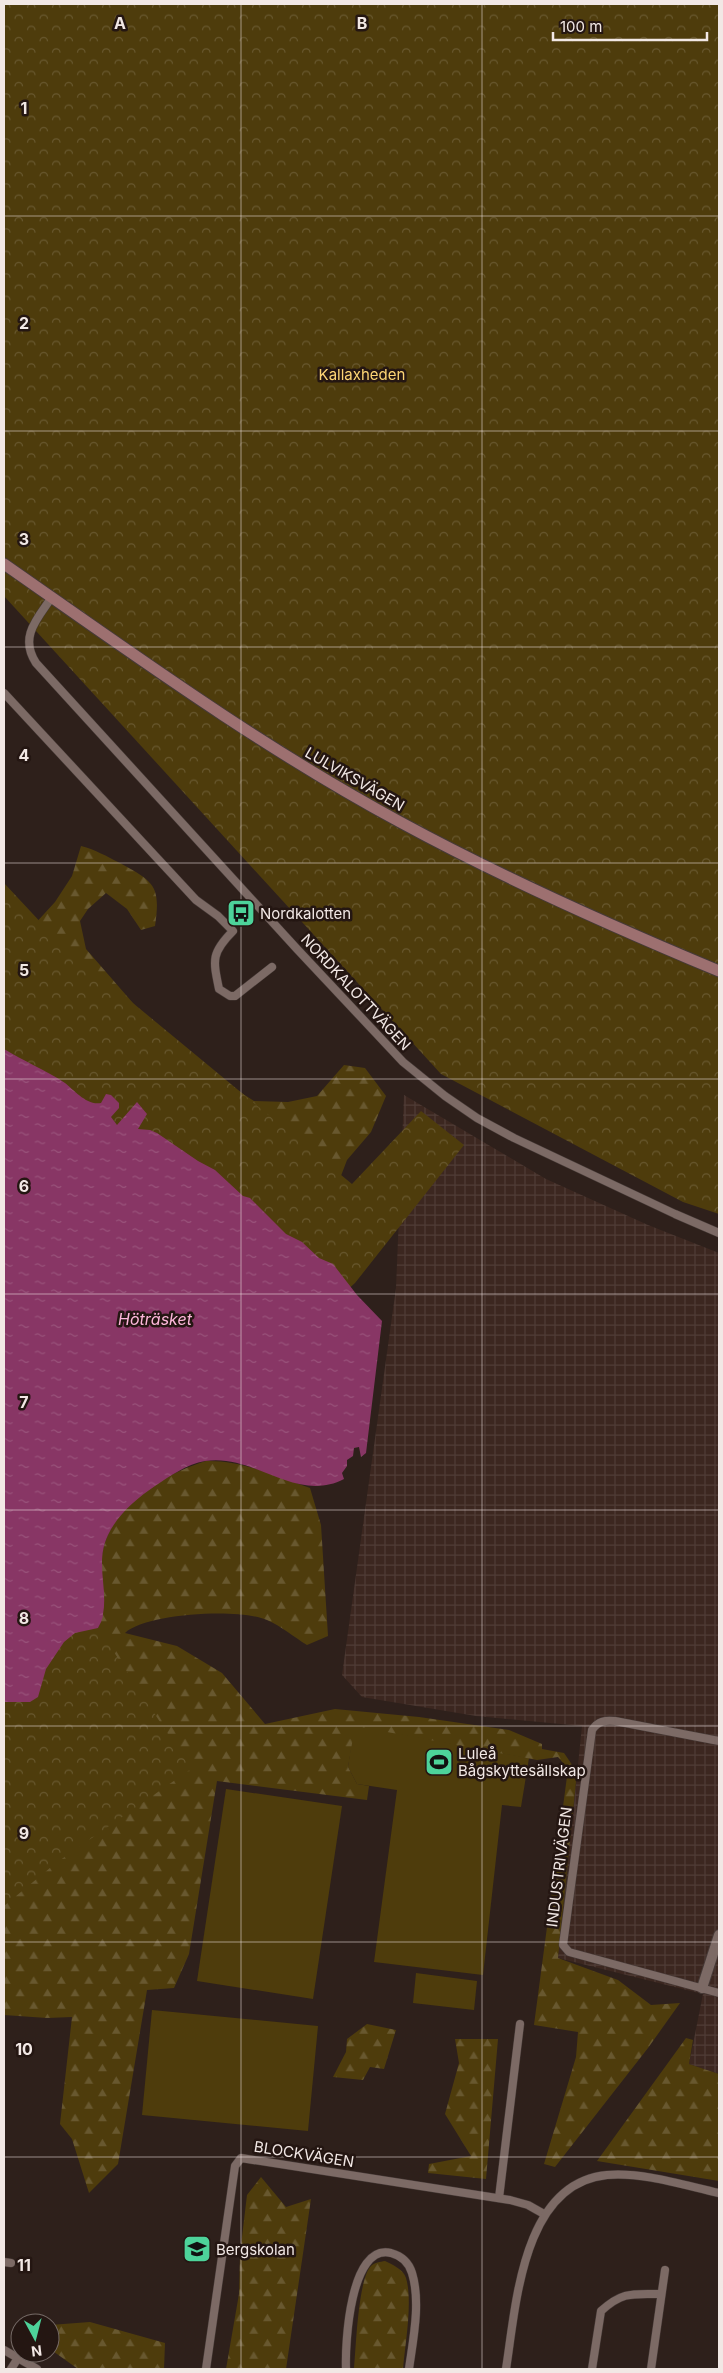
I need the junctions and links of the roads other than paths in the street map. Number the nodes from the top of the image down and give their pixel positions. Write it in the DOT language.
graph roads {
  1 [pos="4,564"];
  2 [pos="52,598"];
  3 [pos="4,693"];
  4 [pos="272,967"];
  5 [pos="719,971"];
  6 [pos="719,1233"];
  7 [pos="719,1741"];
  8 [pos="719,1935"];
  9 [pos="702,1988"];
  10 [pos="719,1993"];
  11 [pos="520,2024"];
  12 [pos="719,2193"];
  13 [pos="499,2198"];
  14 [pos="544,2214"];
  15 [pos="665,2270"];
  16 [pos="661,2294"];
  17 [pos="206,2369"];
  18 [pos="346,2369"];
  19 [pos="409,2369"];
  20 [pos="506,2369"];
  21 [pos="592,2369"];
  22 [pos="651,2369"];
  1 -- 2 [label="main road, LULVIKSVÄGEN"];
  2 -- 5 [label="main road, LULVIKSVÄGEN"];
  2 -- 6 [label="street, NORDKALOTTVÄGEN"];
  3 -- 4 [label="street"];
  7 -- 9 [label="street, INDUSTRIVÄGEN"];
  8 -- 9 [label="street"];
  9 -- 10 [label="street, INDUSTRIVÄGEN"];
  11 -- 13 [label="street"];
  12 -- 14 [label="street"];
  13 -- 14 [label="street, BLOCKVÄGEN"];
  13 -- 17 [label="street, BLOCKVÄGEN"];
  14 -- 20 [label="street"];
  15 -- 16 [label="street"];
  16 -- 21 [label="street"];
  16 -- 22 [label="street"];
  18 -- 19 [label="street"];
}
